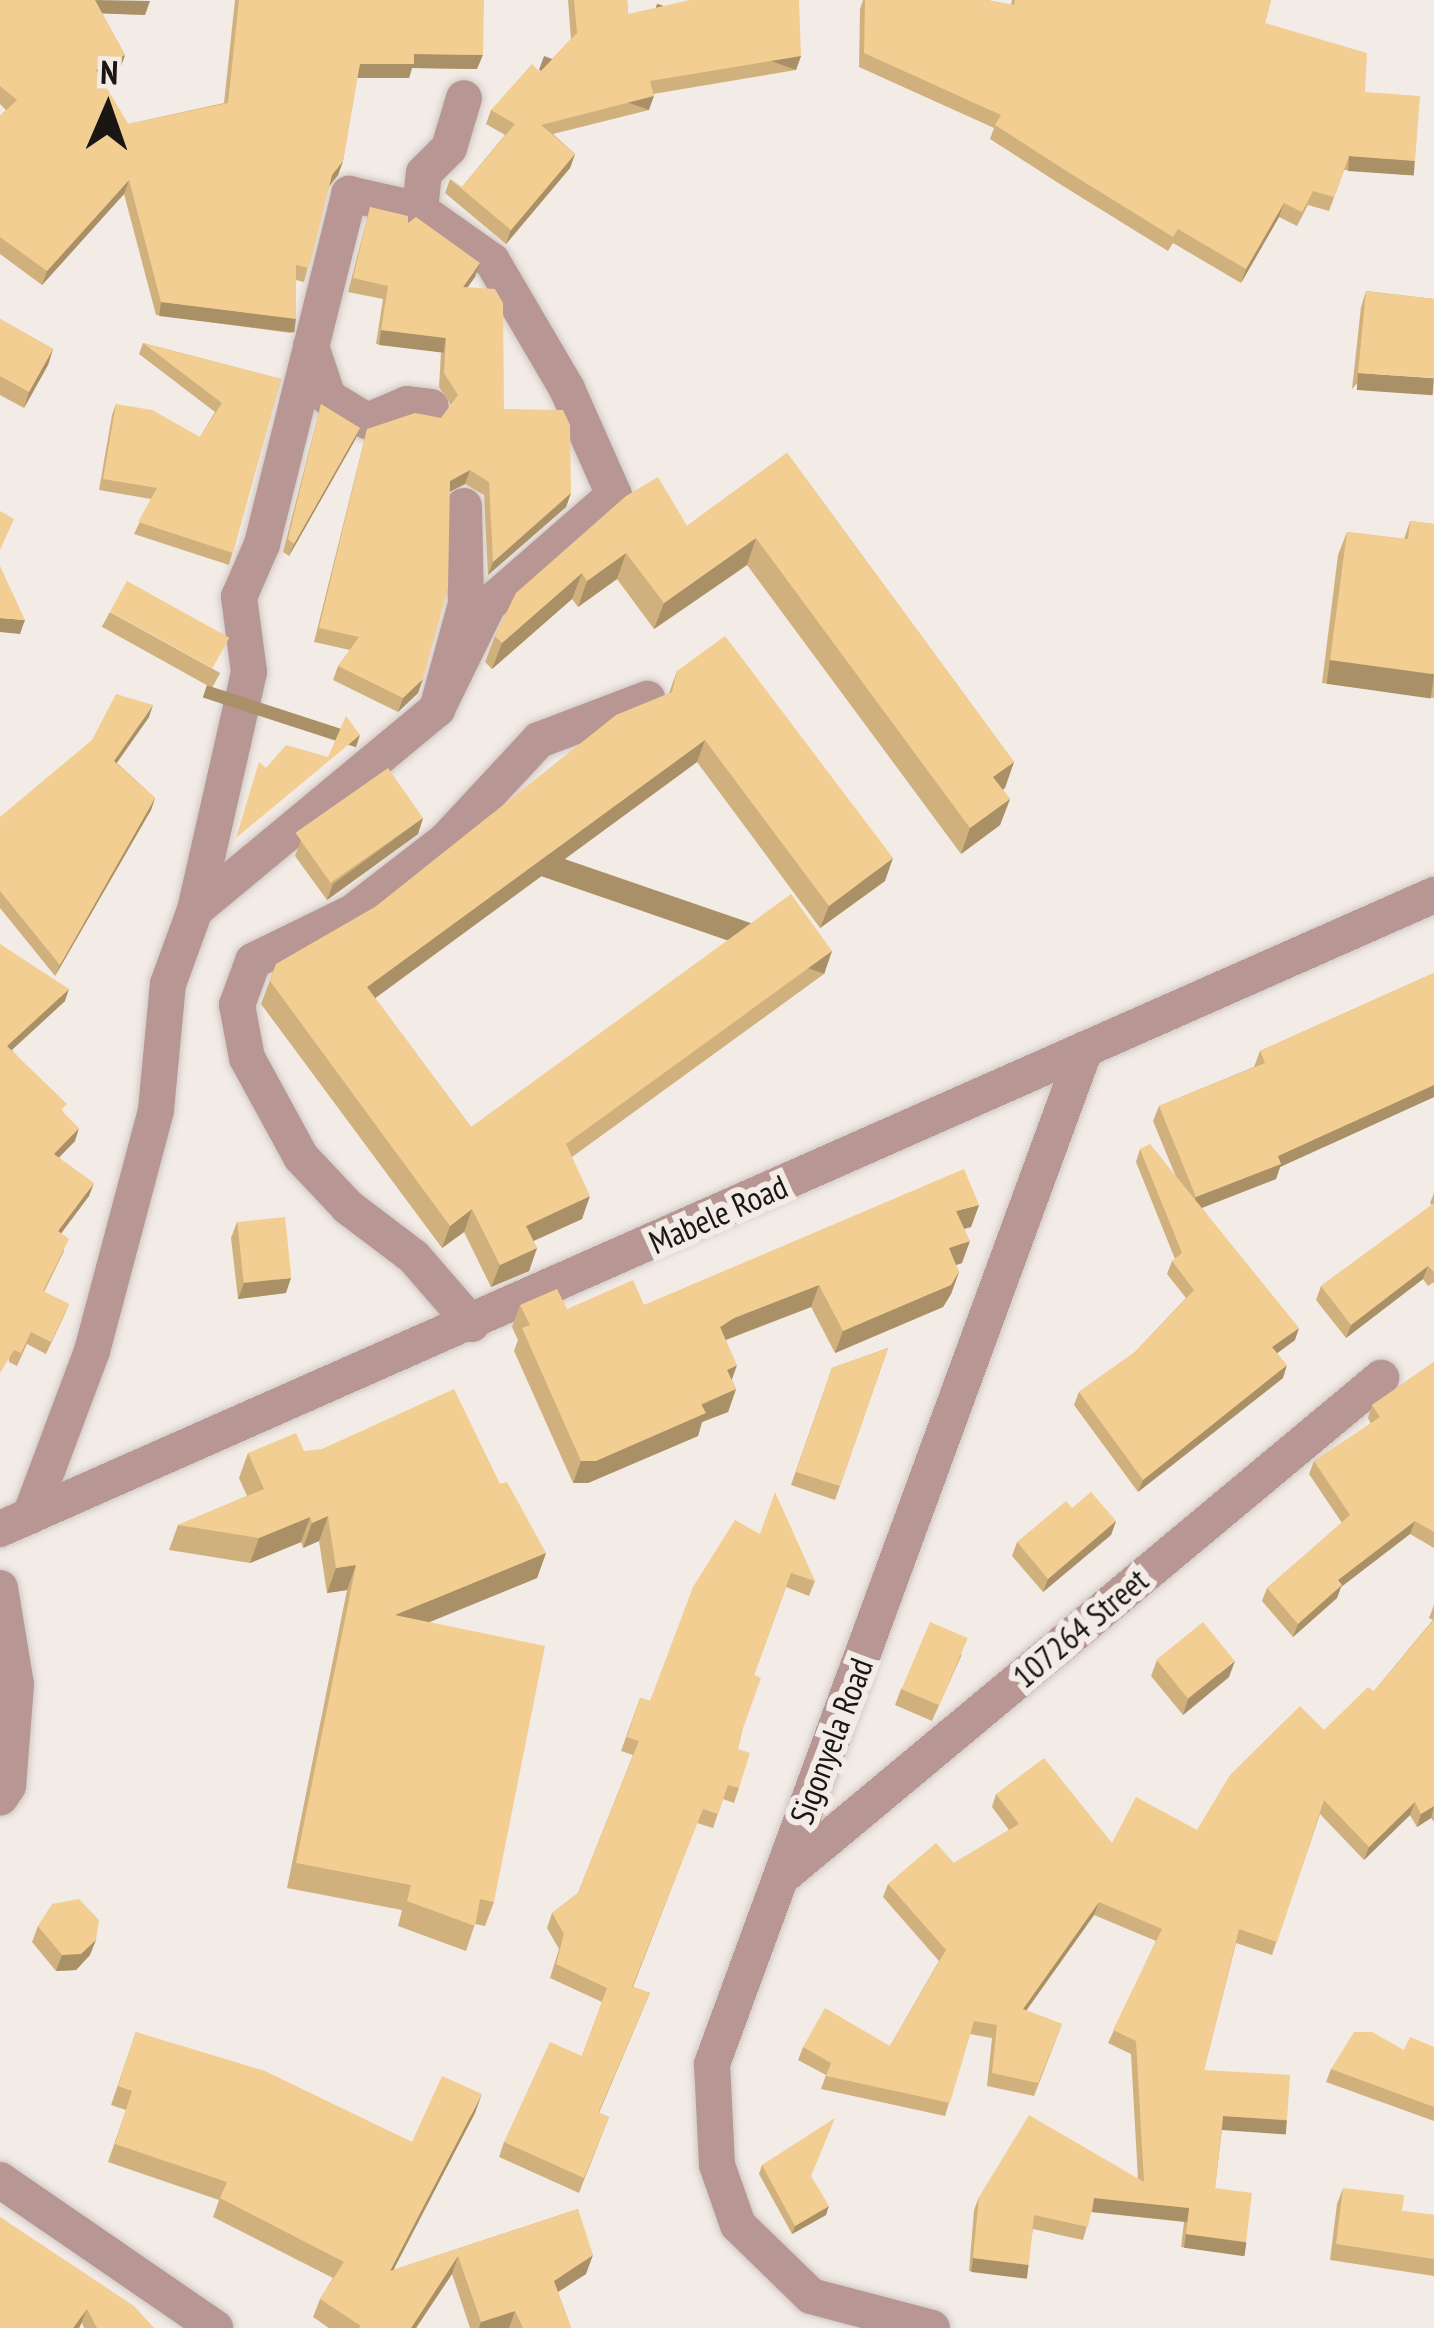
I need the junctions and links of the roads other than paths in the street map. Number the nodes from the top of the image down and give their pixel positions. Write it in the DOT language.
graph roads {
  1 [pos="464,98"];
  2 [pos="420,210"];
  3 [pos="311,346"];
  4 [pos="431,407"];
  5 [pos="464,506"];
  6 [pos="647,699"];
  7 [pos="437,710"];
  8 [pos="1434,895"];
  9 [pos="195,910"];
  10 [pos="1085,1049"];
  11 [pos="472,1324"];
  12 [pos="1381,1378"];
  13 [pos="15,1522"];
  14 [pos="0,1588"];
  15 [pos="0,1798"];
  16 [pos="779,1879"];
  17 [pos="0,2180"];
  18 [pos="215,2328"];
  19 [pos="932,2328"];
  1 -- 2 [label="street"];
  2 -- 3 [label="street"];
  2 -- 7 [label="street"];
  3 -- 4 [label="street"];
  3 -- 9 [label="street"];
  5 -- 7 [label="street"];
  6 -- 11 [label="street"];
  7 -- 9 [label="street"];
  8 -- 10 [label="street, Mabele Road"];
  9 -- 13 [label="street"];
  10 -- 11 [label="street, Mabele Road"];
  10 -- 16 [label="street, Sigonyela Road"];
  11 -- 13 [label="street, Mabele Road"];
  12 -- 16 [label="street, 107264 Street"];
  14 -- 15 [label="street"];
  16 -- 19 [label="street, Sigonyela Road"];
  17 -- 18 [label="street"];
}
